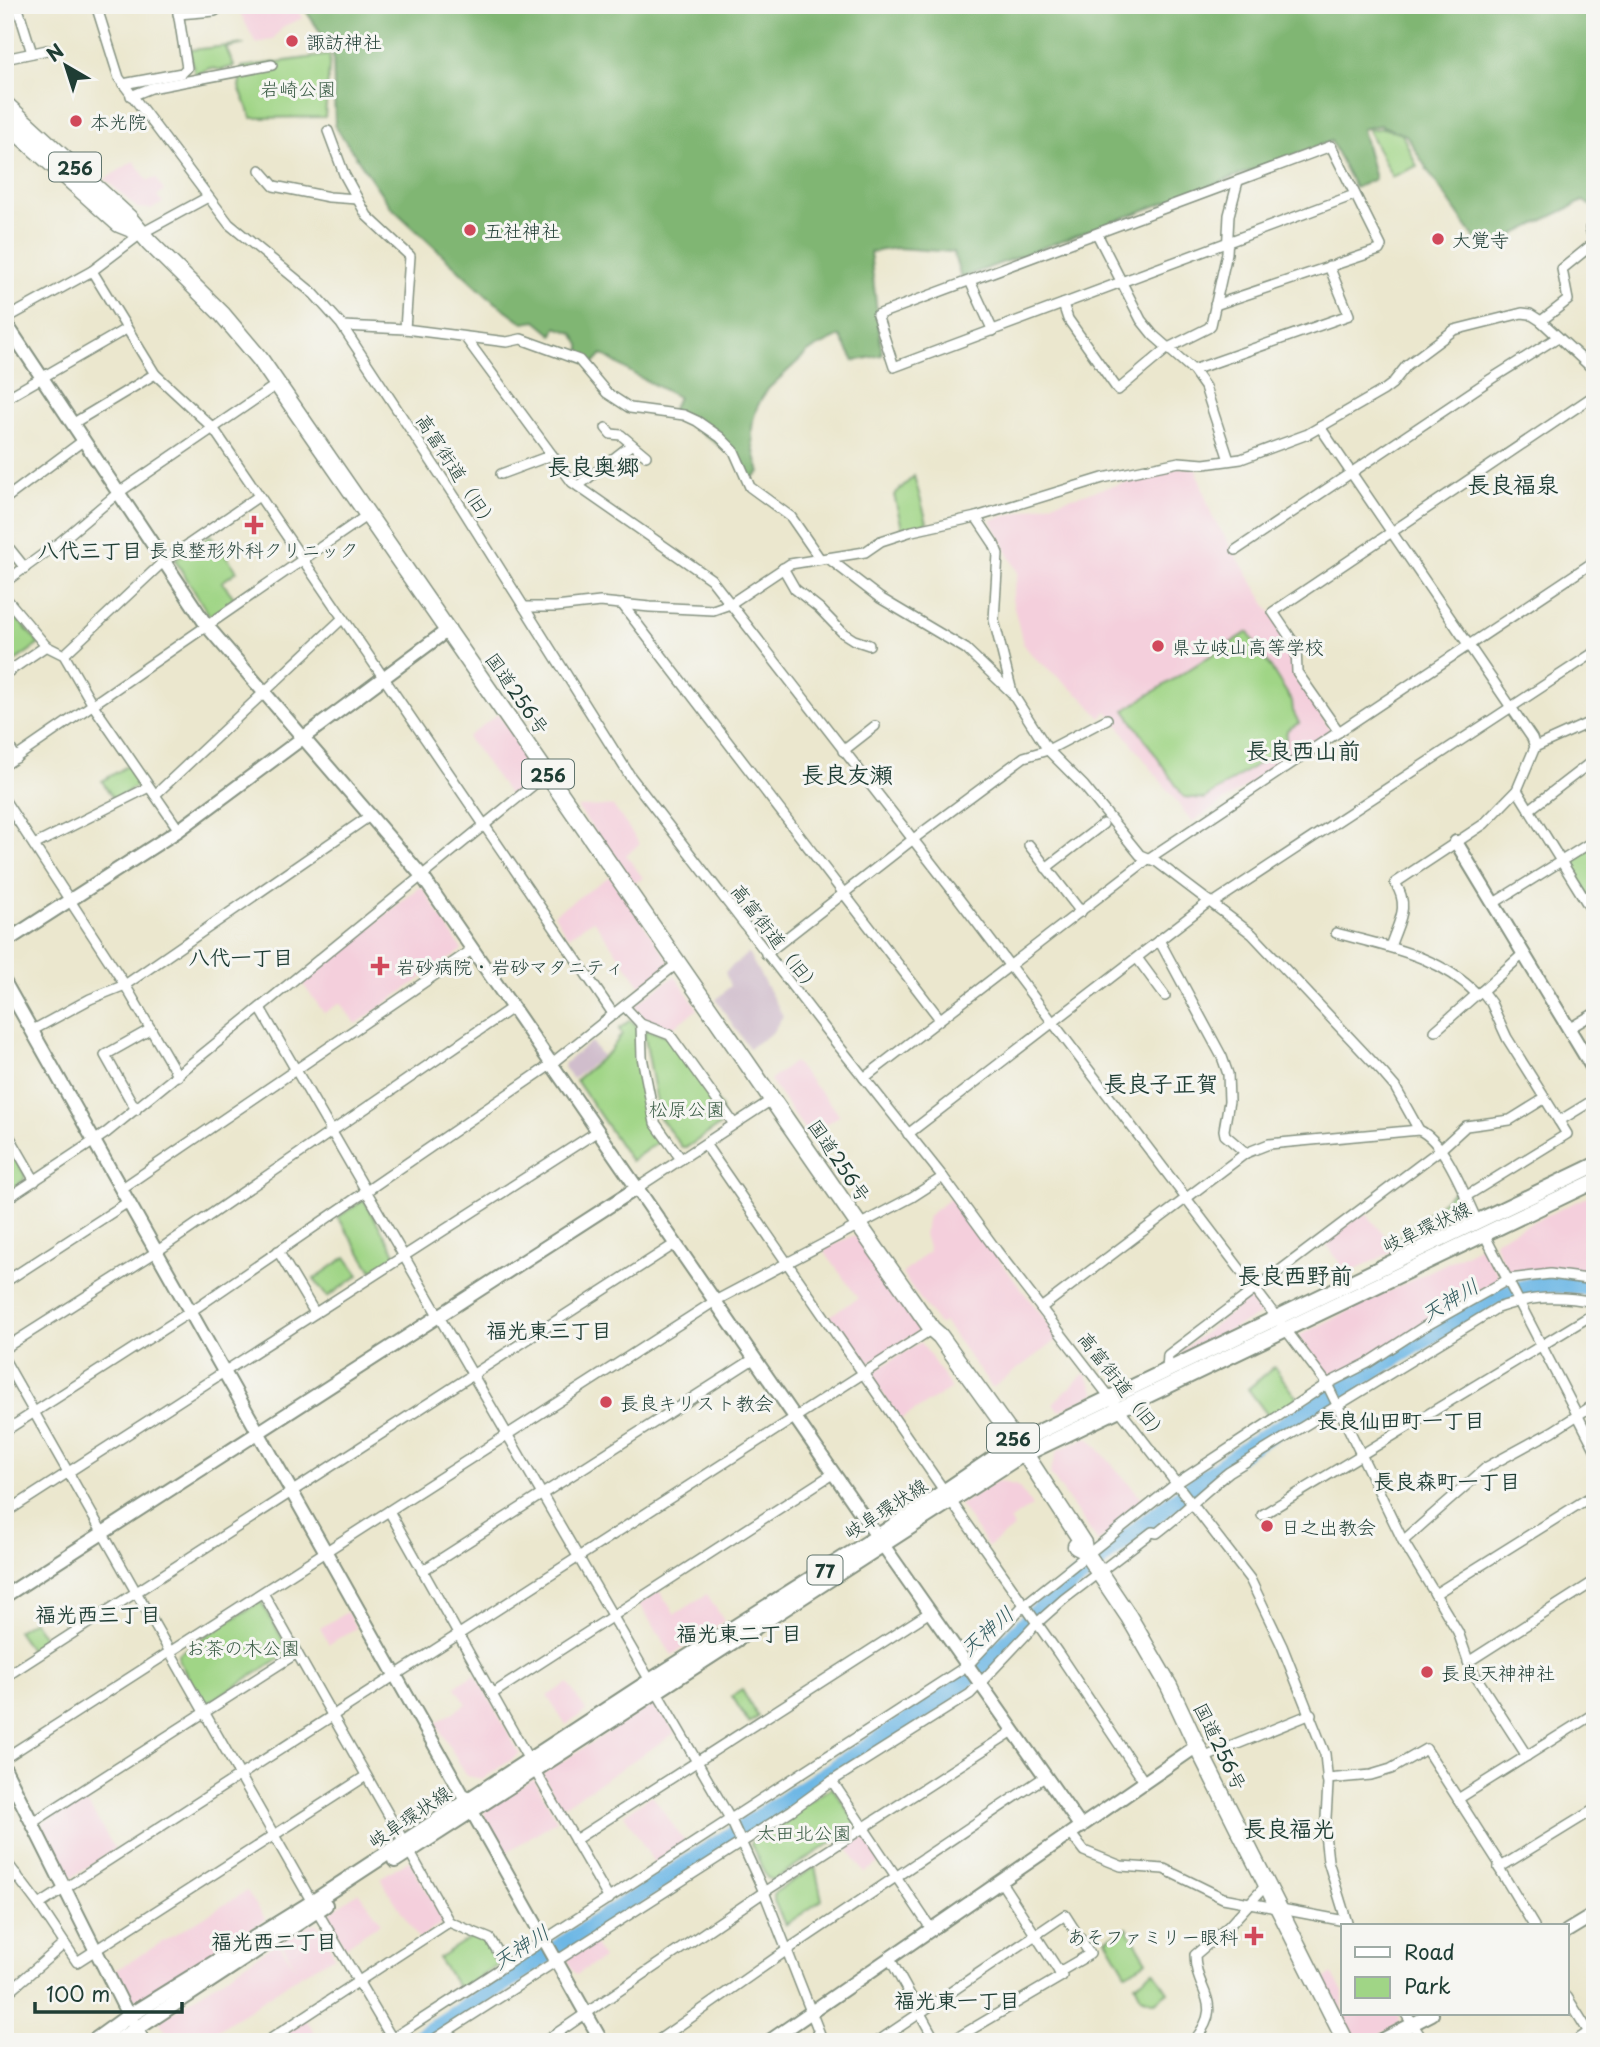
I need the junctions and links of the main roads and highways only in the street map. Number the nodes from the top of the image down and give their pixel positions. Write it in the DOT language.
graph roads {
  1 [pos="5,104"];
  2 [pos="5,122"];
  3 [pos="142,233"];
  4 [pos="1595,1166"];
  5 [pos="1595,1181"];
  6 [pos="1481,1228"];
  7 [pos="1115,1402"];
  8 [pos="1016,1451"];
  9 [pos="132,2022"];
  10 [pos="93,2042"];
  11 [pos="116,2042"];
  12 [pos="1346,2042"];
  1 -- 3 [label="highway, 256"];
  2 -- 3 [label="highway, 256"];
  3 -- 8 [label="highway, 国道256号 / 256"];
  4 -- 6 [label="main road, 岐阜環状線 / 77"];
  5 -- 6 [label="main road, 岐阜環状線 / 77"];
  6 -- 7 [label="main road, 岐阜環状線 / 77"];
  6 -- 7 [label="main road, 岐阜環状線 / 77"];
  7 -- 8 [label="main road, 岐阜環状線 / 77"];
  8 -- 9 [label="main road, 岐阜環状線 / 77"];
  8 -- 12 [label="highway, 国道256号 / 256"];
  9 -- 10 [label="main road, 岐阜環状線 / 77"];
  9 -- 11 [label="main road, 岐阜環状線 / 77"];
}
